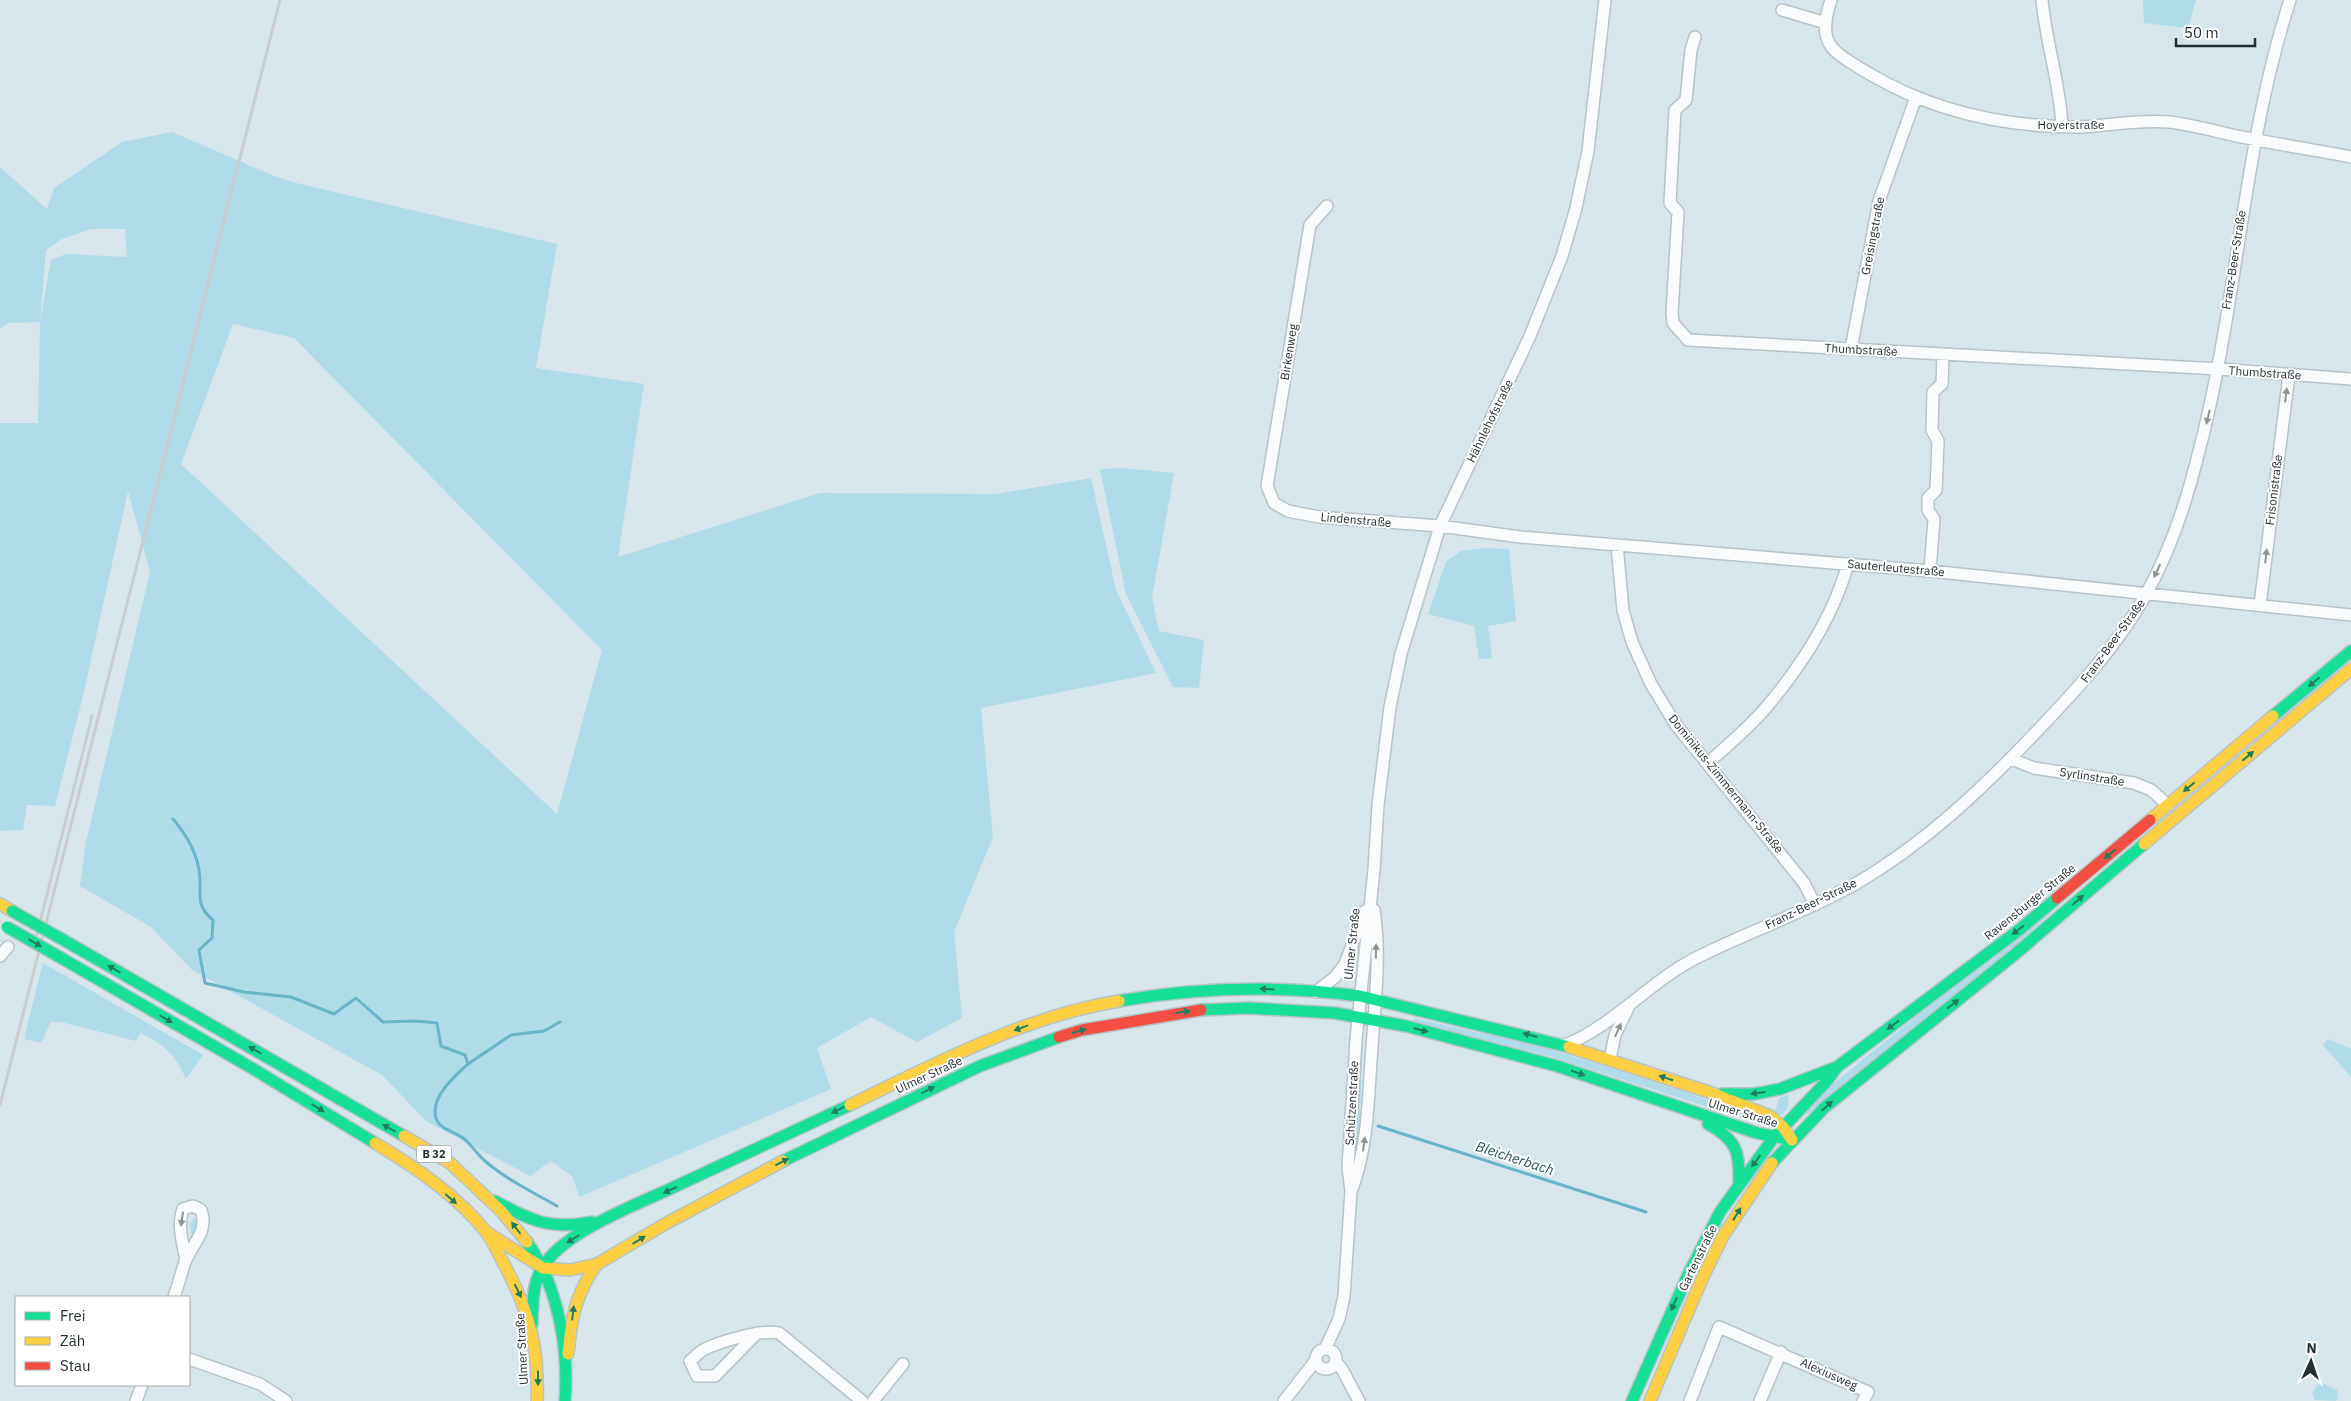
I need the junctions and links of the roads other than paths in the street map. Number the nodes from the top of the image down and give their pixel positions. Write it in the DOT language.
graph roads {
  1 [pos="1605,0"];
  2 [pos="1831,0"];
  3 [pos="2042,0"];
  4 [pos="2290,0"];
  5 [pos="1782,10"];
  6 [pos="1826,22"];
  7 [pos="1695,37"];
  8 [pos="1916,98"];
  9 [pos="2062,126"];
  10 [pos="2255,140"];
  11 [pos="2351,157"];
  12 [pos="1327,206"];
  13 [pos="1851,348"];
  14 [pos="1943,355"];
  15 [pos="2219,369"];
  16 [pos="2289,375"];
  17 [pos="2351,379"];
  18 [pos="1274,503"];
  19 [pos="1440,526"];
  20 [pos="1617,544"];
  21 [pos="1848,564"];
  22 [pos="1930,571"];
  23 [pos="2147,593"];
  24 [pos="2260,605"];
  25 [pos="2351,615"];
  26 [pos="2351,651"];
  27 [pos="2351,669"];
  28 [pos="2011,759"];
  29 [pos="1708,763"];
  30 [pos="2168,805"];
  31 [pos="1376,844"];
  32 [pos="1371,895"];
  33 [pos="0,904"];
  34 [pos="1815,905"];
  35 [pos="4,925"];
  36 [pos="1316,992"];
  37 [pos="1360,996"];
  38 [pos="1374,1000"];
  39 [pos="1631,1003"];
  40 [pos="1357,1016"];
  41 [pos="1373,1019"];
  42 [pos="1566,1045"];
  43 [pos="1610,1060"];
  44 [pos="1837,1067"];
  45 [pos="1712,1094"];
  46 [pos="1673,1105"];
  47 [pos="1783,1127"];
  48 [pos="1774,1137"];
  49 [pos="1792,1140"];
  50 [pos="1739,1184"];
  51 [pos="1352,1191"];
  52 [pos="488,1197"];
  53 [pos="609,1218"];
  54 [pos="486,1232"];
  55 [pos="186,1260"];
  56 [pos="597,1264"];
  57 [pos="543,1268"];
  58 [pos="174,1296"];
  59 [pos="532,1324"];
  60 [pos="757,1333"];
  61 [pos="1328,1346"];
  62 [pos="1780,1352"];
  63 [pos="190,1358"];
  64 [pos="567,1361"];
  65 [pos="903,1364"];
  66 [pos="1314,1364"];
  67 [pos="1337,1366"];
  68 [pos="142,1386"];
  69 [pos="136,1401"];
  70 [pos="286,1401"];
  71 [pos="537,1401"];
  72 [pos="566,1401"];
  73 [pos="862,1401"];
  74 [pos="873,1401"];
  75 [pos="1284,1401"];
  76 [pos="1358,1401"];
  77 [pos="1632,1401"];
  78 [pos="1650,1401"];
  79 [pos="1690,1401"];
  80 [pos="1760,1401"];
  81 [pos="1863,1401"];
  1 -- 19 [label="street, Hähnlehofstraße"];
  2 -- 6 [label="street"];
  3 -- 9 [label="street"];
  4 -- 10 [label="street, Franz-Beer-Straße"];
  5 -- 6 [label="street"];
  6 -- 8 [label="street, Hoyerstraße"];
  7 -- 13 [label="street, Thumbstraße"];
  8 -- 9 [label="street, Hoyerstraße"];
  8 -- 13 [label="street, Greisingstraße"];
  9 -- 10 [label="street, Hoyerstraße"];
  10 -- 11 [label="street, Hoyerstraße"];
  10 -- 15 [label="street, Franz-Beer-Straße"];
  12 -- 18 [label="street, Birkenweg"];
  13 -- 14 [label="street, Thumbstraße"];
  14 -- 15 [label="street, Thumbstraße"];
  14 -- 22 [label="street"];
  15 -- 16 [label="street, Thumbstraße"];
  15 -- 23 [label="street, Franz-Beer-Straße, one-way"];
  16 -- 17 [label="street, Thumbstraße"];
  24 -- 16 [label="street, Frisonistraße, one-way"];
  18 -- 19 [label="street, Lindenstraße"];
  19 -- 20 [label="street, Sauterleutestraße"];
  19 -- 31 [label="street, Hähnlehofstraße"];
  20 -- 21 [label="street, Sauterleutestraße"];
  20 -- 29 [label="street, Dominikus-Zimmermann-Straße"];
  21 -- 22 [label="street, Sauterleutestraße"];
  21 -- 29 [label="street"];
  22 -- 23 [label="street, Sauterleutestraße"];
  23 -- 24 [label="street, Sauterleutestraße"];
  23 -- 28 [label="street, Franz-Beer-Straße"];
  24 -- 25 [label="street, Sauterleutestraße"];
  26 -- 30 [label="main road, Ravensburger Straße, one-way"];
  49 -- 27 [label="main road, one-way"];
  28 -- 30 [label="street, Syrlinstraße"];
  28 -- 34 [label="street, Franz-Beer-Straße"];
  29 -- 34 [label="street, Dominikus-Zimmermann-Straße"];
  30 -- 44 [label="main road, Ravensburger Straße, one-way"];
  31 -- 32 [label="street, Ulmer Straße"];
  32 -- 36 [label="street, Ulmer Straße"];
  32 -- 37 [label="street, Ulmer Straße"];
  38 -- 32 [label="street, Ulmer Straße, one-way"];
  52 -- 33 [label="main road, B 32, one-way, bridge"];
  34 -- 39 [label="street, Franz-Beer-Straße"];
  35 -- 54 [label="main road, B 32, one-way, bridge"];
  36 -- 37 [label="main road, Ulmer Straße"];
  36 -- 53 [label="main road, Ulmer Straße, one-way"];
  37 -- 38 [label="main road, Ulmer Straße"];
  37 -- 40 [label="street, Ulmer Straße"];
  38 -- 41 [label="street, Ulmer Straße"];
  42 -- 38 [label="main road, Ulmer Straße, one-way"];
  39 -- 42 [label="street, Franz-Beer-Straße"];
  43 -- 39 [label="street, Franz-Beer-Straße, one-way"];
  40 -- 41 [label="main road, Ulmer Straße"];
  40 -- 51 [label="street, Schützenstraße"];
  56 -- 40 [label="main road, Ulmer Straße, one-way"];
  41 -- 46 [label="main road, Ulmer Straße, one-way"];
  51 -- 41 [label="street, Schützenstraße, one-way"];
  42 -- 43 [label="main road, Ulmer Straße"];
  45 -- 43 [label="main road, Ulmer Straße, one-way"];
  44 -- 45 [label="main road, one-way"];
  44 -- 47 [label="main road, Ravensburger Straße"];
  45 -- 47 [label="main road, Ulmer Straße"];
  46 -- 48 [label="main road, Ulmer Straße"];
  46 -- 50 [label="main road"];
  47 -- 48 [label="main road, Ravensburger Straße"];
  47 -- 49 [label="main road, Ulmer Straße"];
  48 -- 49 [label="main road, Ulmer Straße"];
  48 -- 50 [label="main road, Ravensburger Straße, one-way"];
  78 -- 49 [label="main road, Gartenstraße, one-way"];
  50 -- 77 [label="main road, Gartenstraße, one-way"];
  51 -- 61 [label="street, Schützenstraße"];
  52 -- 53 [label="main road"];
  57 -- 52 [label="main road, B 32, one-way"];
  53 -- 57 [label="main road, Ulmer Straße, one-way"];
  54 -- 57 [label="main road, Ulmer Straße"];
  54 -- 59 [label="main road, B 32, one-way"];
  55 -- 58 [label="street"];
  56 -- 57 [label="main road, Ulmer Straße"];
  64 -- 56 [label="main road, one-way"];
  57 -- 59 [label="main road, Ulmer Straße"];
  57 -- 64 [label="main road, B 32"];
  59 -- 71 [label="main road, Ulmer Straße / B 32, one-way"];
  60 -- 60 [label="street"];
  60 -- 73 [label="street"];
  61 -- 66 [label="street, Schützenstraße"];
  61 -- 67 [label="street"];
  62 -- 79 [label="street"];
  62 -- 80 [label="street"];
  62 -- 81 [label="street, Alexiusweg"];
  63 -- 70 [label="street"];
  64 -- 72 [label="main road, B 32"];
  65 -- 74 [label="street"];
  66 -- 67 [label="street"];
  66 -- 75 [label="street"];
  67 -- 76 [label="street"];
  68 -- 69 [label="street"];
}
